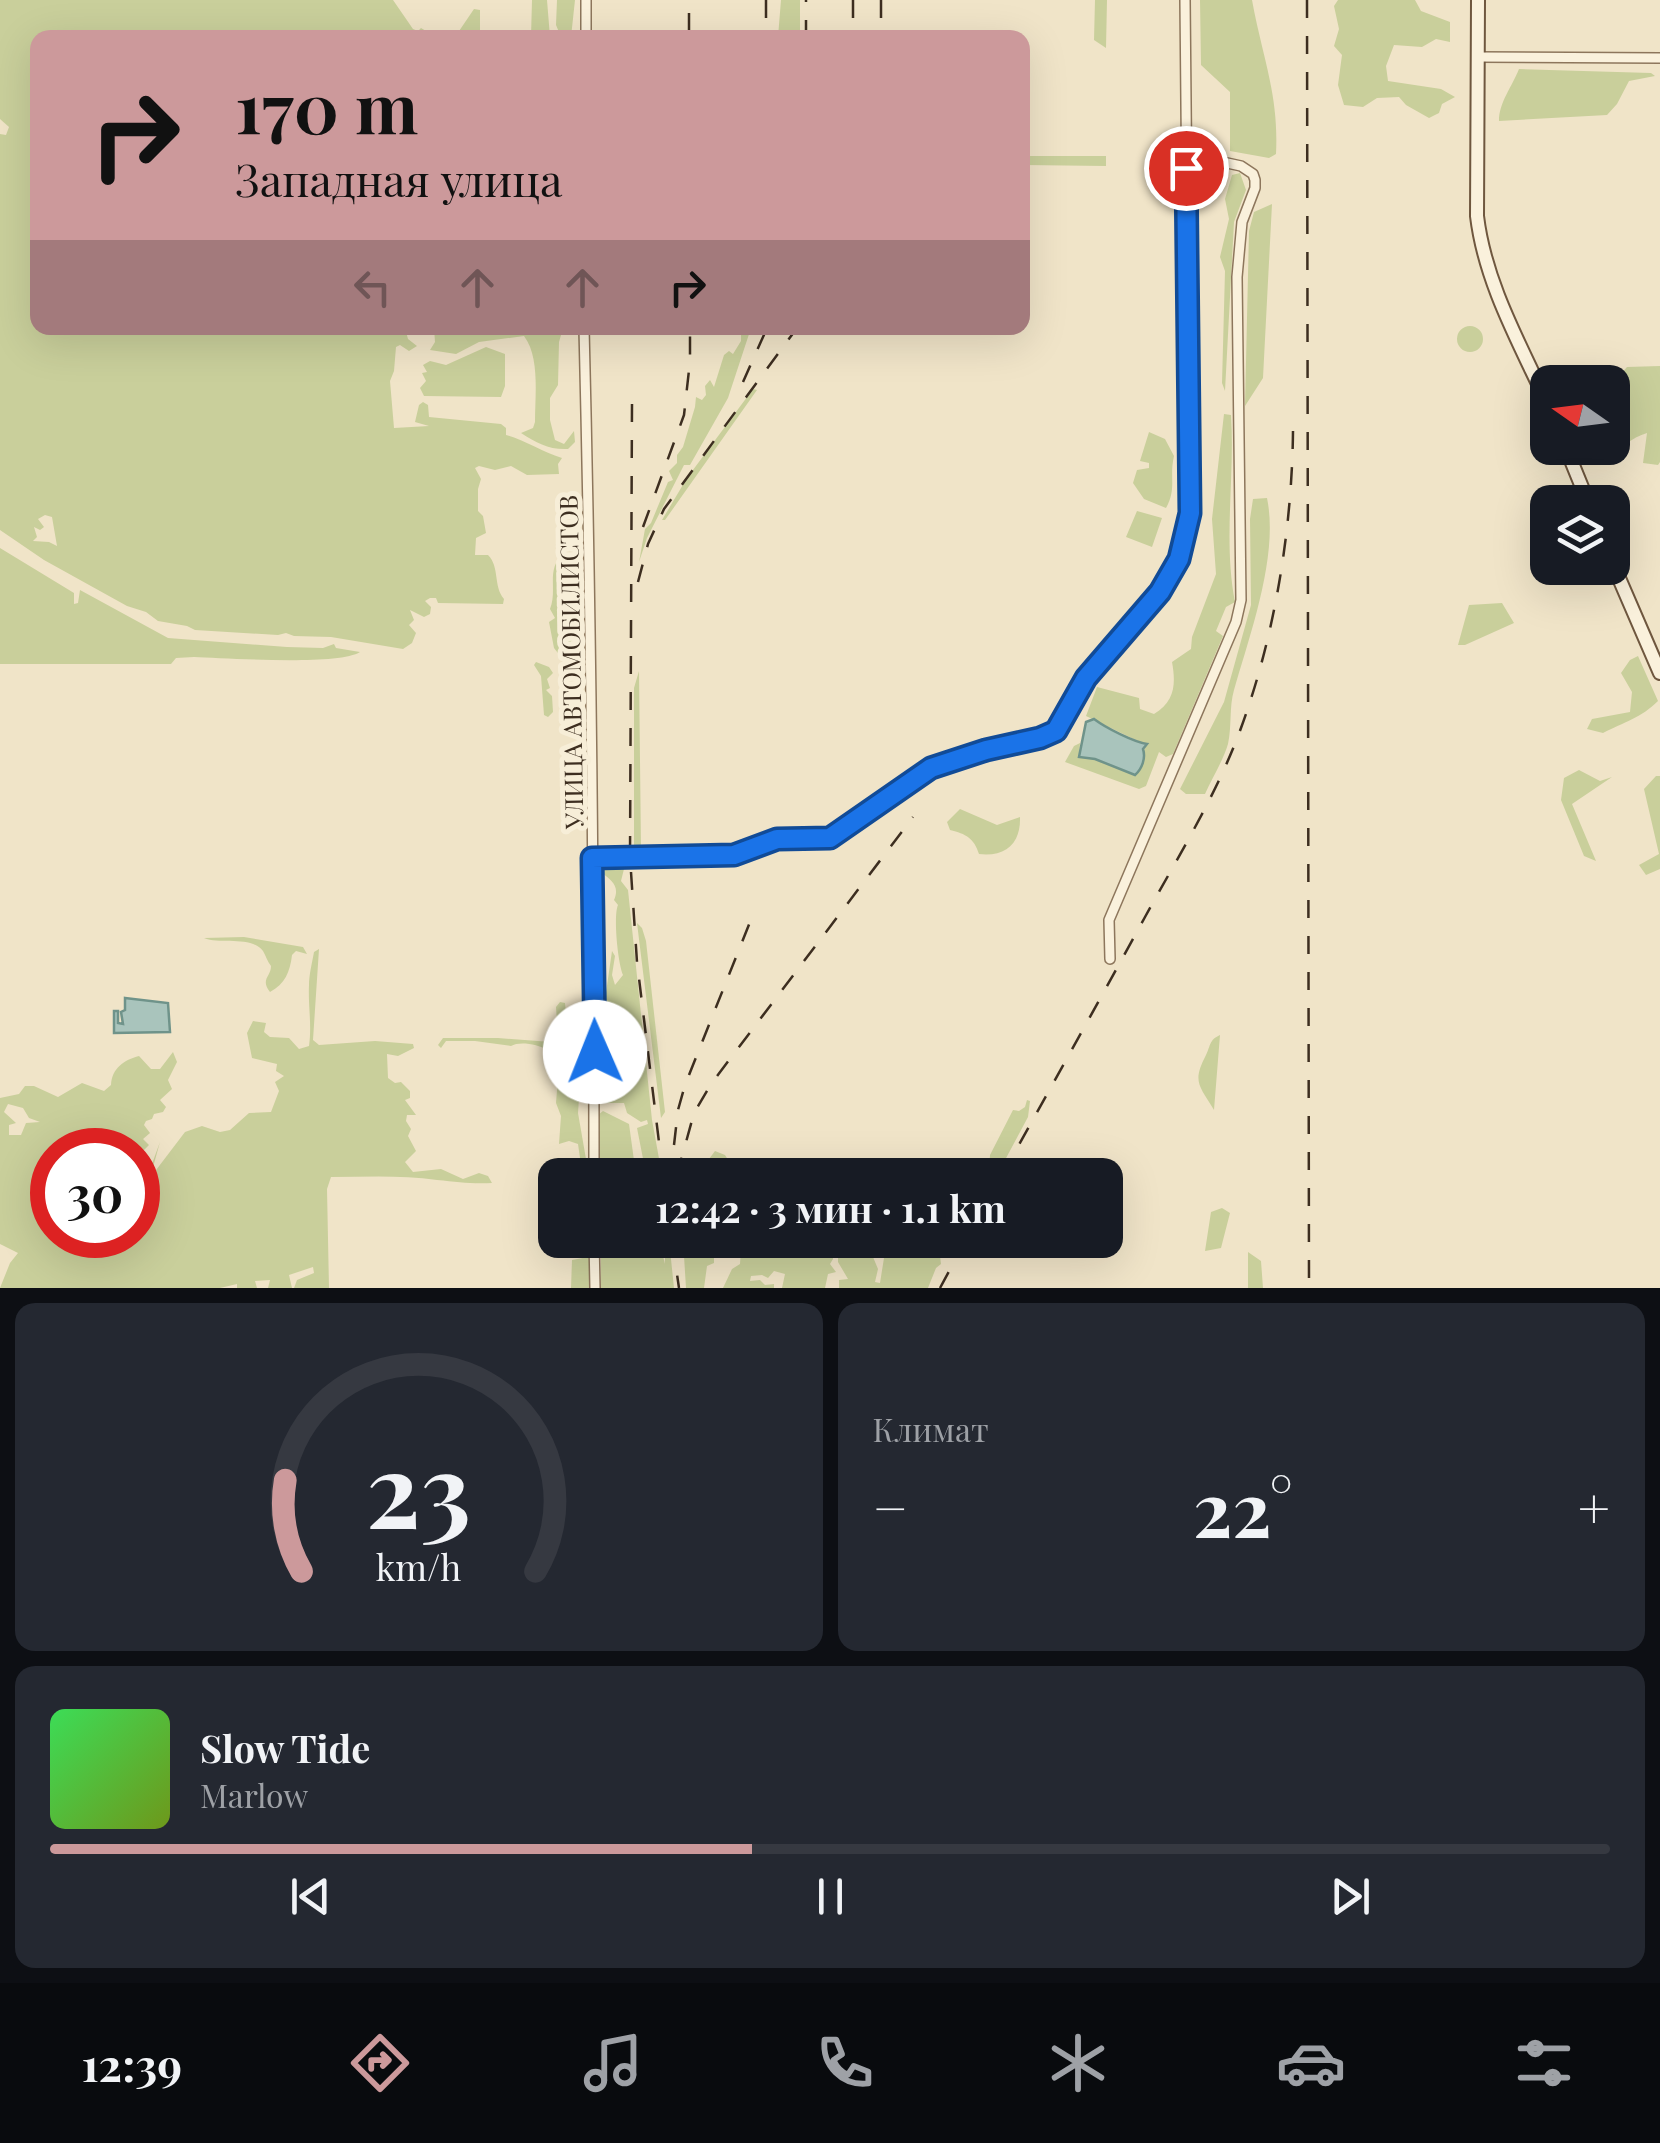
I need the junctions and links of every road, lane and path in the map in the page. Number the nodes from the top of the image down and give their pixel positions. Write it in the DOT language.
graph roads {
  1 [pos="586,0"];
  2 [pos="1185,0"];
  3 [pos="1478,0"];
  4 [pos="586,30"];
  5 [pos="1478,57"];
  6 [pos="1660,58"];
  7 [pos="1186,154"];
  8 [pos="584,335"];
  9 [pos="1530,365"];
  10 [pos="1622,585"];
  11 [pos="1660,673"];
  12 [pos="592,858"];
  13 [pos="1110,959"];
  14 [pos="594,1158"];
  15 [pos="594,1258"];
  16 [pos="594,1288"];
  1 -- 4 [label="street"];
  2 -- 7 [label="street"];
  3 -- 5 [label="street"];
  5 -- 6 [label="street"];
  5 -- 9 [label="street"];
  7 -- 12 [label="street"];
  7 -- 13 [label="street"];
  8 -- 12 [label="street, УЛИЦА АВТОМОБИЛИСТОВ"];
  10 -- 11 [label="street"];
  12 -- 14 [label="street, УЛИЦА АВТОМОБИЛИСТОВ"];
  15 -- 16 [label="street"];
}
